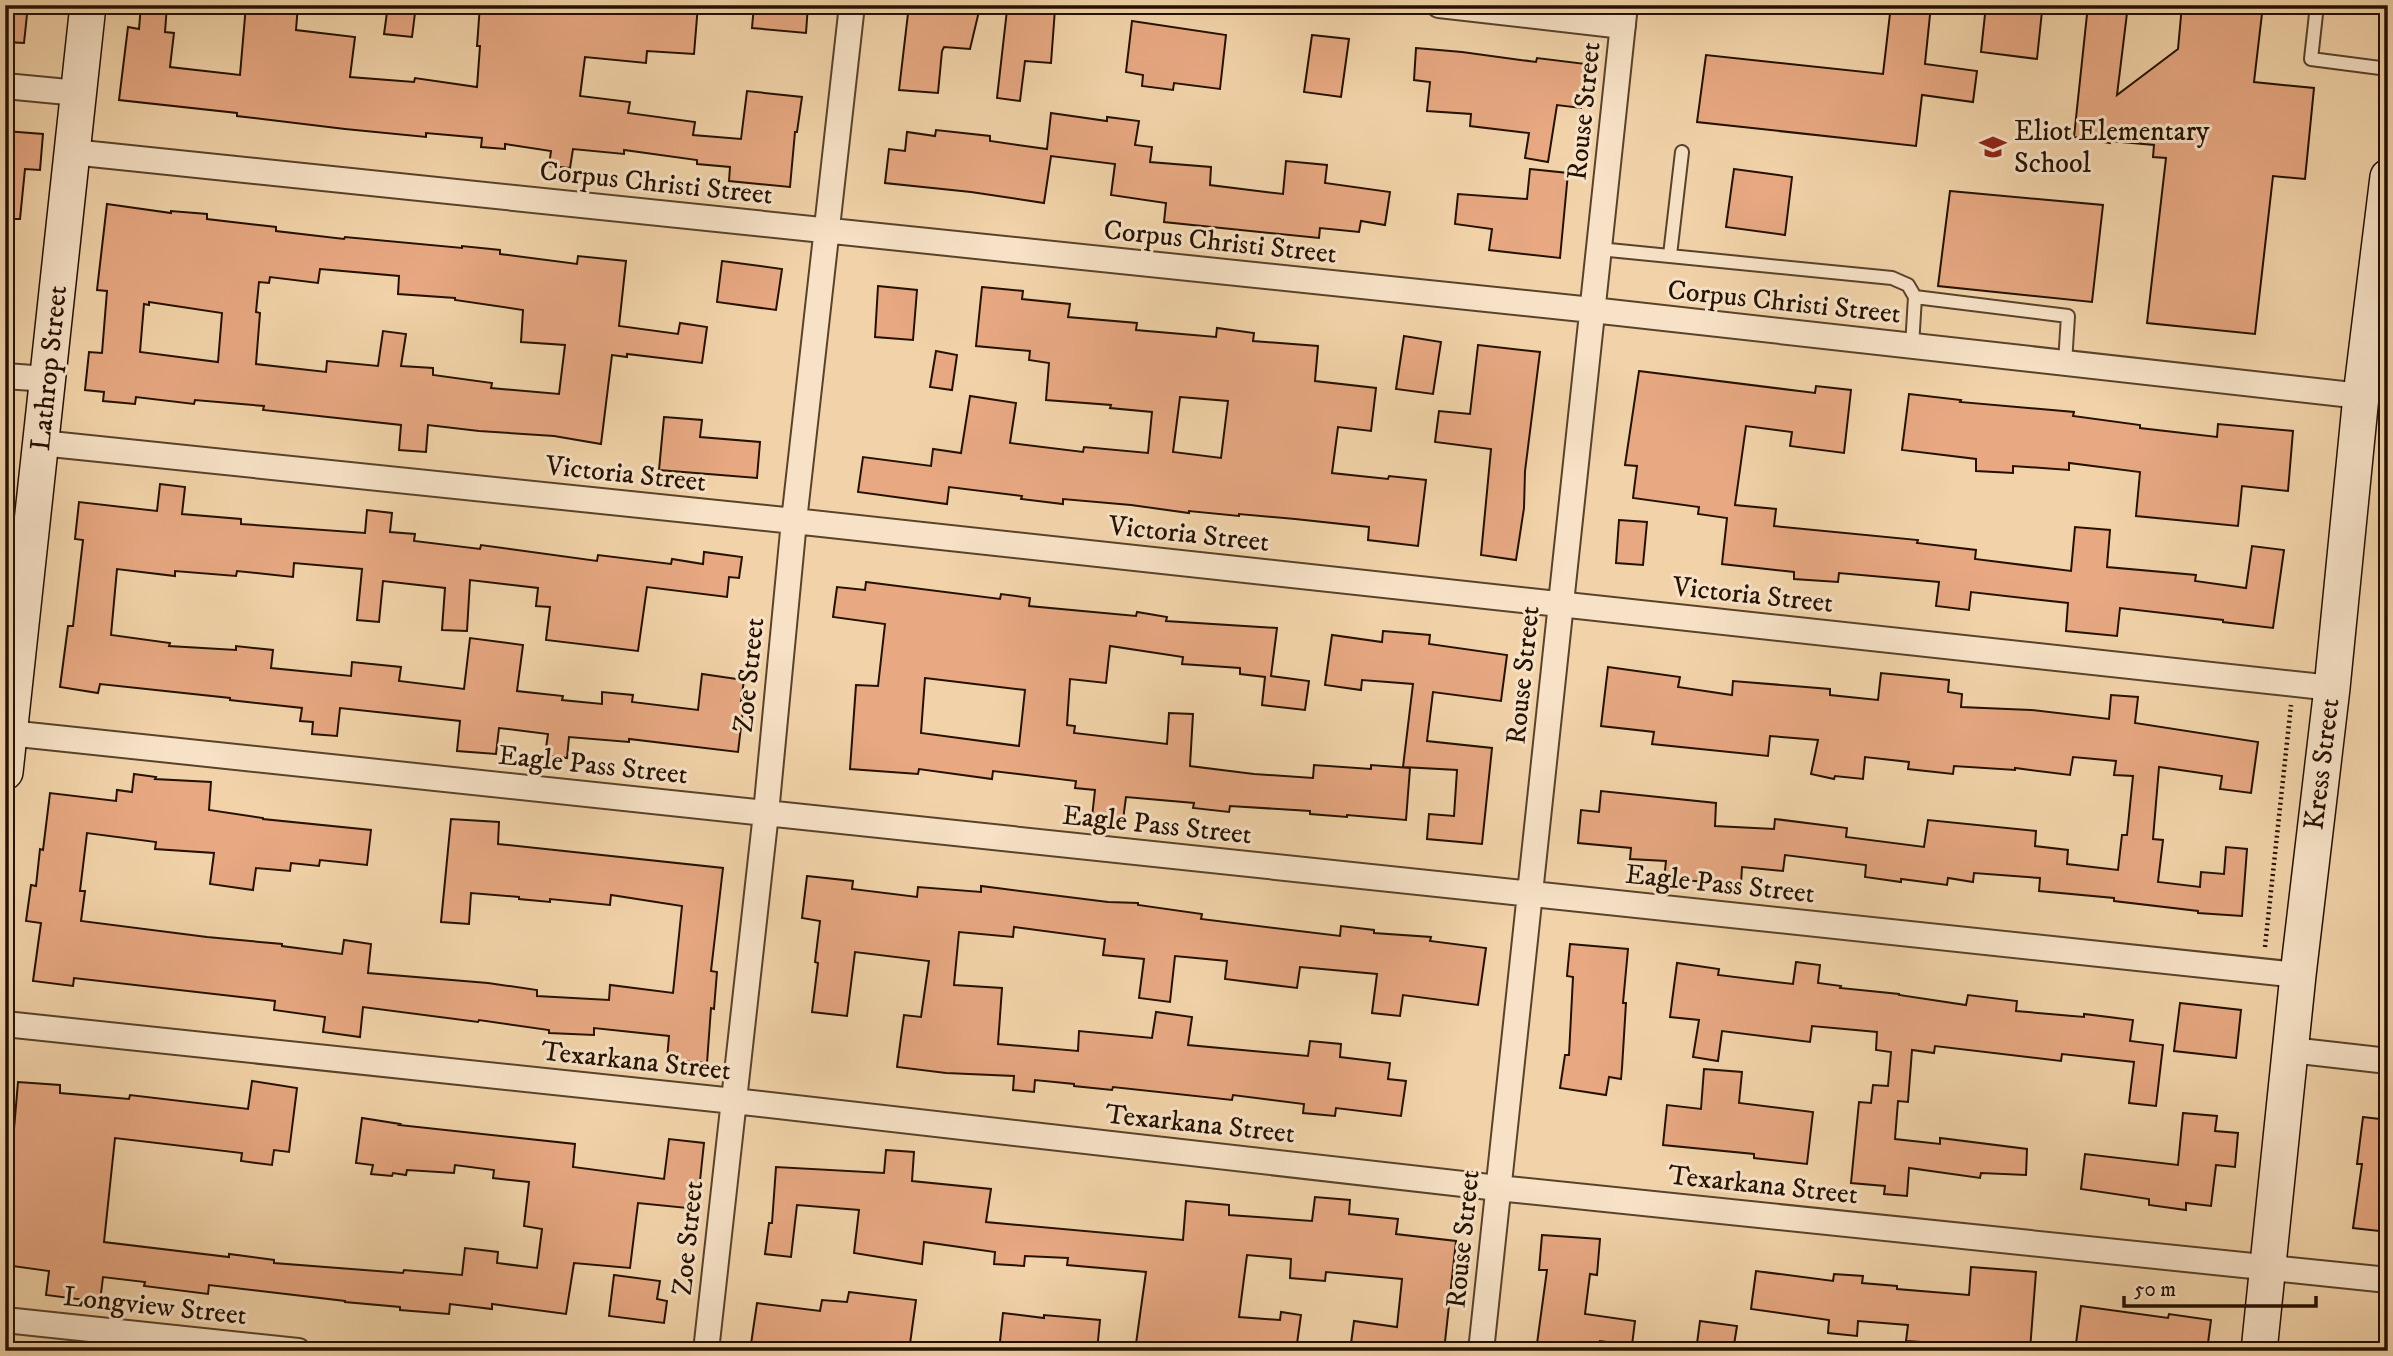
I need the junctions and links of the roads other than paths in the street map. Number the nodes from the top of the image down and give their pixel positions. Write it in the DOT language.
graph roads {
  1 [pos="88,5"];
  2 [pos="852,5"];
  3 [pos="1439,5"];
  4 [pos="2317,5"];
  5 [pos="1624,16"];
  6 [pos="2388,68"];
  7 [pos="5,86"];
  8 [pos="78,93"];
  9 [pos="72,152"];
  10 [pos="1682,152"];
  11 [pos="2388,177"];
  12 [pos="825,230"];
  13 [pos="1599,249"];
  14 [pos="1670,255"];
  15 [pos="2381,284"];
  16 [pos="1915,297"];
  17 [pos="1592,310"];
  18 [pos="1912,346"];
  19 [pos="2065,363"];
  20 [pos="5,376"];
  21 [pos="47,379"];
  22 [pos="2361,396"];
  23 [pos="41,443"];
  24 [pos="794,521"];
  25 [pos="1561,604"];
  26 [pos="11,671"];
  27 [pos="2332,688"];
  28 [pos="9,733"];
  29 [pos="5,772"];
  30 [pos="766,813"];
  31 [pos="1529,894"];
  32 [pos="2298,975"];
  33 [pos="5,1024"];
  34 [pos="2291,1050"];
  35 [pos="2388,1060"];
  36 [pos="734,1101"];
  37 [pos="1498,1188"];
  38 [pos="2268,1268"];
  39 [pos="2388,1280"];
  40 [pos="5,1320"];
  41 [pos="298,1351"];
  42 [pos="706,1351"];
  43 [pos="1480,1351"];
  44 [pos="2259,1351"];
  1 -- 8 [label="street, Lathrop Street"];
  2 -- 12 [label="street, Zoe Street"];
  3 -- 5 [label="street"];
  4 -- 6 [label="lane"];
  5 -- 13 [label="street, Rouse Street"];
  7 -- 8 [label="street"];
  8 -- 9 [label="street, Lathrop Street"];
  9 -- 12 [label="street, Corpus Christi Street"];
  9 -- 21 [label="street, Lathrop Street"];
  10 -- 14 [label="lane"];
  11 -- 15 [label="street, Kress Street"];
  12 -- 17 [label="street, Corpus Christi Street"];
  12 -- 24 [label="street, Zoe Street"];
  13 -- 14 [label="lane"];
  13 -- 17 [label="street, Rouse Street"];
  14 -- 16 [label="lane"];
  15 -- 22 [label="street, Kress Street"];
  16 -- 18 [label="lane"];
  16 -- 19 [label="lane"];
  17 -- 18 [label="street, Corpus Christi Street"];
  17 -- 25 [label="street, Rouse Street"];
  18 -- 19 [label="street, Corpus Christi Street"];
  19 -- 22 [label="street, Corpus Christi Street"];
  20 -- 21 [label="street"];
  21 -- 23 [label="street, Lathrop Street"];
  22 -- 27 [label="street, Kress Street"];
  23 -- 24 [label="street, Victoria Street"];
  23 -- 26 [label="street, Lathrop Street"];
  24 -- 25 [label="street, Victoria Street"];
  24 -- 30 [label="street, Zoe Street"];
  25 -- 27 [label="street, Victoria Street"];
  25 -- 31 [label="street, Rouse Street"];
  26 -- 28 [label="street, Lathrop Street"];
  27 -- 32 [label="street, Kress Street"];
  28 -- 29 [label="street, Lathrop Street"];
  28 -- 30 [label="street, Eagle Pass Street"];
  30 -- 31 [label="street, Eagle Pass Street"];
  30 -- 36 [label="street, Zoe Street"];
  31 -- 32 [label="street, Eagle Pass Street"];
  31 -- 37 [label="street, Rouse Street"];
  32 -- 34 [label="street, Kress Street"];
  33 -- 36 [label="street, Texarkana Street"];
  34 -- 35 [label="street"];
  34 -- 38 [label="street, Kress Street"];
  36 -- 37 [label="street, Texarkana Street"];
  36 -- 42 [label="street, Zoe Street"];
  37 -- 38 [label="street, Texarkana Street"];
  37 -- 43 [label="street, Rouse Street"];
  38 -- 39 [label="street, Texarkana Street"];
  38 -- 44 [label="street, Kress Street"];
  40 -- 41 [label="street, Longview Street"];
}
